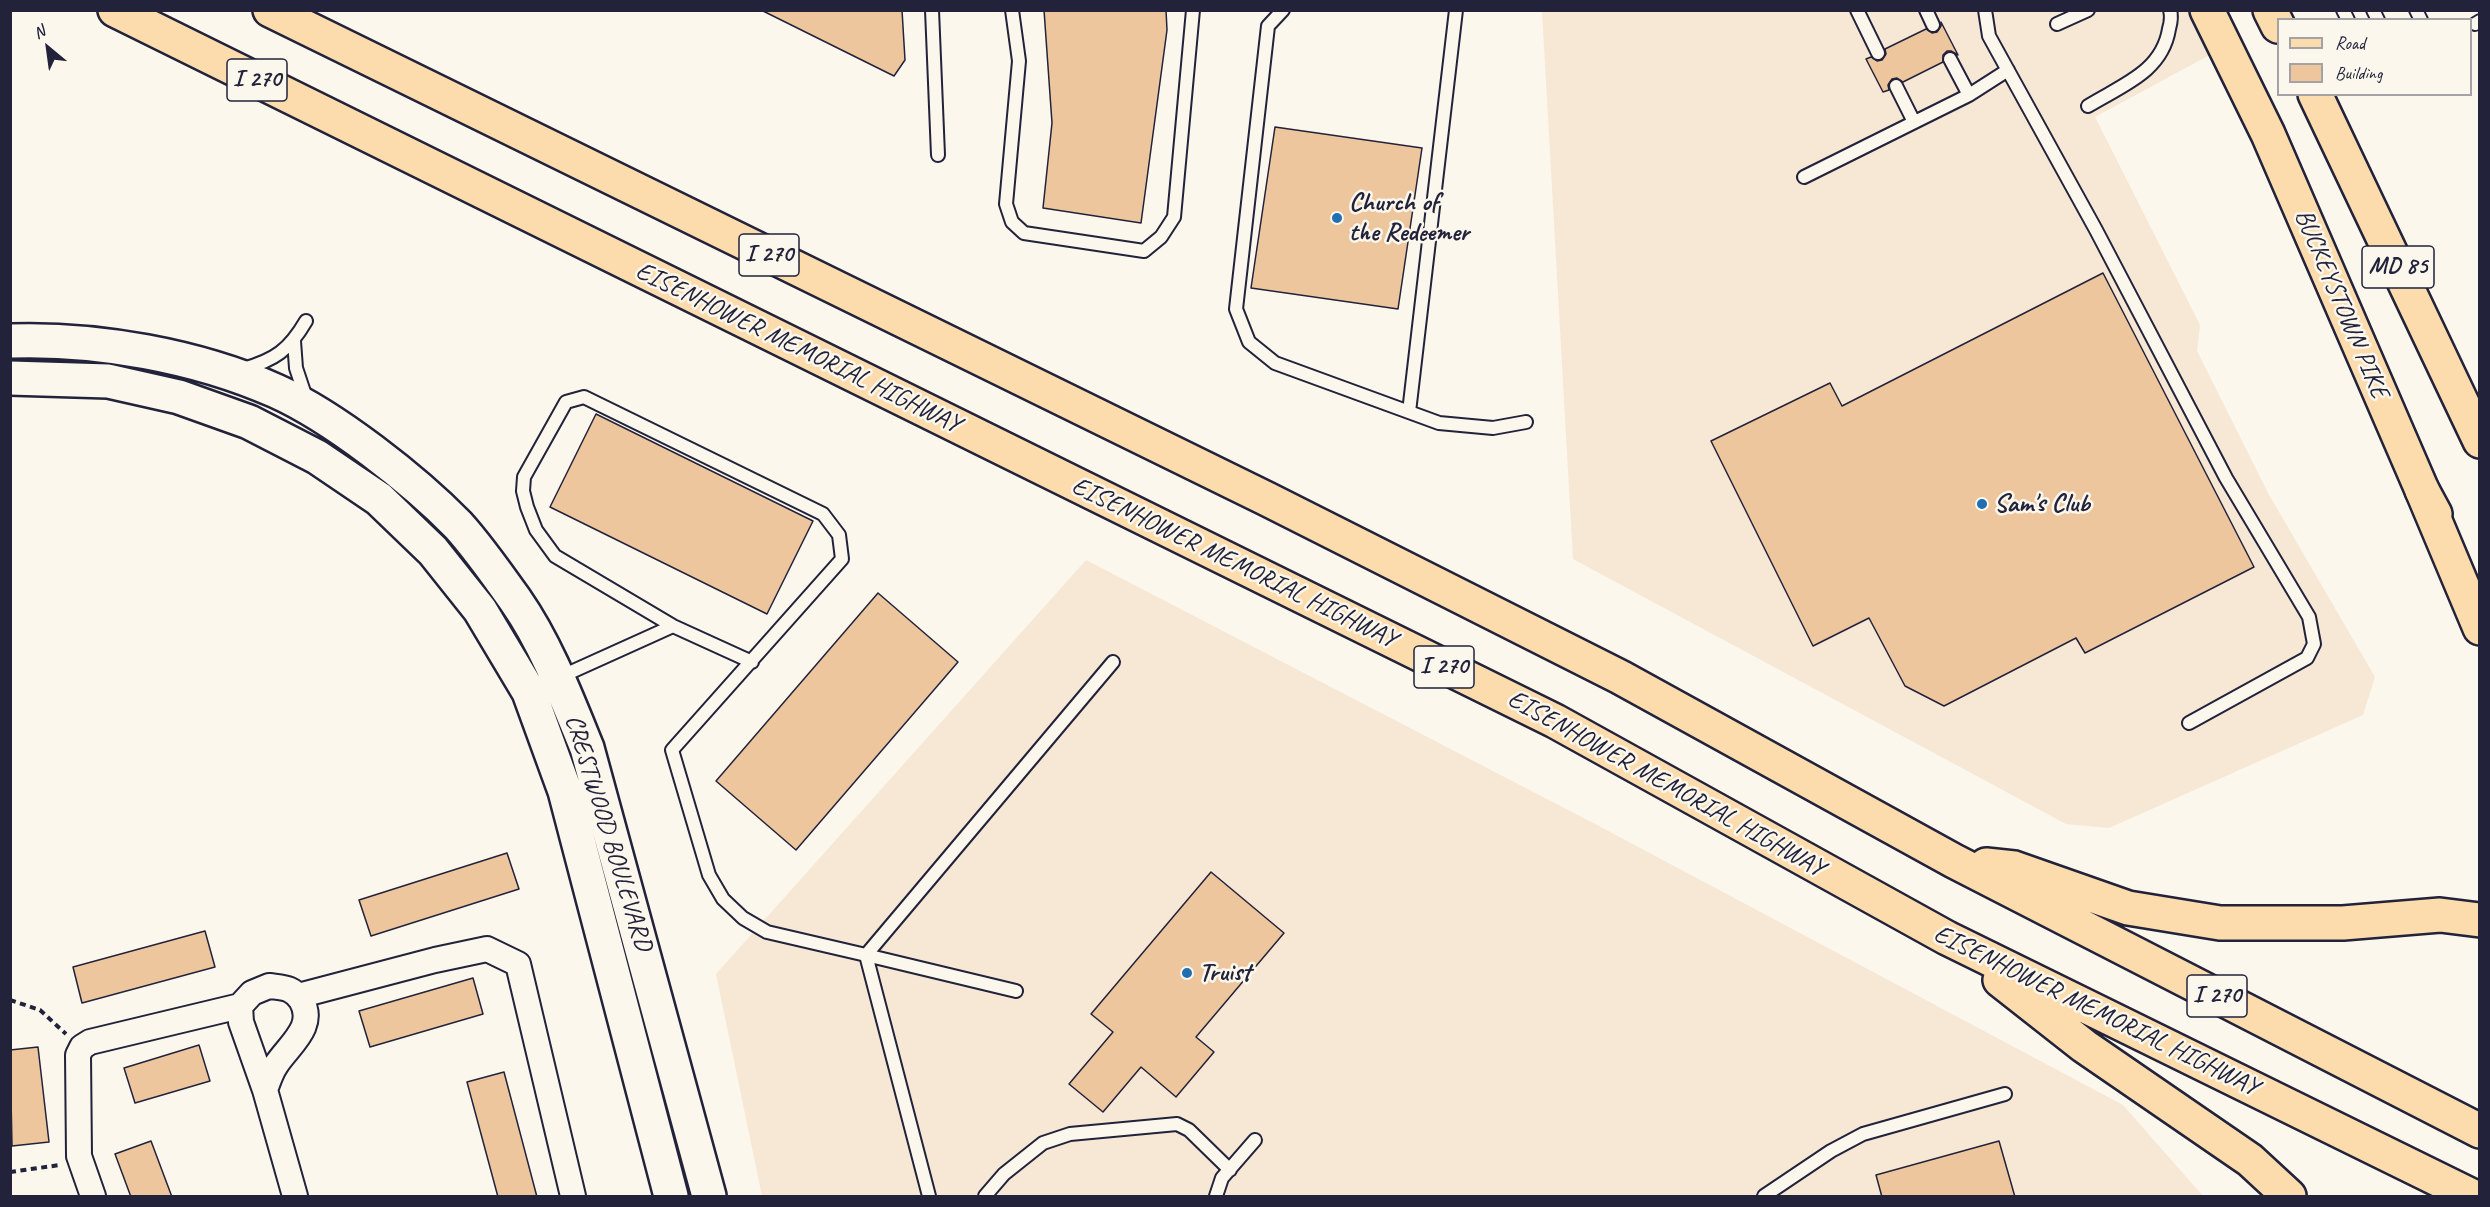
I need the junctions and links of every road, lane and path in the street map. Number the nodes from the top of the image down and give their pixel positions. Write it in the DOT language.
graph roads {
  1 [pos="115,10"];
  2 [pos="270,10"];
  3 [pos="932,10"];
  4 [pos="1012,10"];
  5 [pos="1193,10"];
  6 [pos="1283,10"];
  7 [pos="1456,10"];
  8 [pos="1857,10"];
  9 [pos="1926,10"];
  10 [pos="1985,10"];
  11 [pos="2088,10"];
  12 [pos="2170,10"];
  13 [pos="2207,10"];
  14 [pos="2270,10"];
  15 [pos="2057,24"];
  16 [pos="2277,24"];
  17 [pos="1933,26"];
  18 [pos="1878,53"];
  19 [pos="1950,59"];
  20 [pos="2008,70"];
  21 [pos="1896,86"];
  22 [pos="1968,95"];
  23 [pos="2316,96"];
  24 [pos="2088,106"];
  25 [pos="1914,122"];
  26 [pos="938,155"];
  27 [pos="1804,177"];
  28 [pos="306,321"];
  29 [pos="10,341"];
  30 [pos="294,341"];
  31 [pos="228,374"];
  32 [pos="10,378"];
  33 [pos="1409,412"];
  34 [pos="318,414"];
  35 [pos="1526,422"];
  36 [pos="2480,441"];
  37 [pos="2422,490"];
  38 [pos="2480,595"];
  39 [pos="674,626"];
  40 [pos="2480,628"];
  41 [pos="752,662"];
  42 [pos="1113,662"];
  43 [pos="544,685"];
  44 [pos="2189,723"];
  45 [pos="1954,861"];
  46 [pos="2480,900"];
  47 [pos="2440,915"];
  48 [pos="2480,920"];
  49 [pos="1947,938"];
  50 [pos="866,955"];
  51 [pos="1016,991"];
  52 [pos="298,996"];
  53 [pos="10,1000"];
  54 [pos="240,1006"];
  55 [pos="68,1036"];
  56 [pos="265,1090"];
  57 [pos="2005,1094"];
  58 [pos="2480,1131"];
  59 [pos="1255,1140"];
  60 [pos="63,1164"];
  61 [pos="1230,1170"];
  62 [pos="10,1172"];
  63 [pos="93,1197"];
  64 [pos="295,1197"];
  65 [pos="573,1197"];
  66 [pos="671,1197"];
  67 [pos="709,1197"];
  68 [pos="929,1197"];
  69 [pos="985,1197"];
  70 [pos="1216,1197"];
  71 [pos="1764,1197"];
  72 [pos="2289,1197"];
  73 [pos="2472,1197"];
  1 -- 49 [label="main road, EISENHOWER MEMORIAL HIGHWAY / I 270"];
  2 -- 45 [label="main road, I 270"];
  3 -- 26 [label="lane"];
  4 -- 5 [label="lane"];
  6 -- 33 [label="lane"];
  7 -- 33 [label="lane"];
  8 -- 18 [label="lane"];
  9 -- 17 [label="lane"];
  10 -- 20 [label="lane"];
  11 -- 15 [label="lane"];
  12 -- 24 [label="lane"];
  13 -- 37 [label="main road, BUCKEYSTOWN PIKE / MD 85"];
  14 -- 16 [label="main road"];
  19 -- 22 [label="lane"];
  20 -- 22 [label="lane"];
  20 -- 44 [label="lane"];
  21 -- 25 [label="lane"];
  22 -- 25 [label="lane"];
  23 -- 36 [label="main road, MD 85"];
  25 -- 27 [label="lane"];
  28 -- 30 [label="lane"];
  29 -- 31 [label="main road, CRESTWOOD BOULEVARD"];
  30 -- 31 [label="lane"];
  30 -- 34 [label="lane"];
  31 -- 34 [label="main road, CRESTWOOD BOULEVARD"];
  32 -- 43 [label="main road, CRESTWOOD BOULEVARD"];
  33 -- 35 [label="lane"];
  34 -- 43 [label="main road, CRESTWOOD BOULEVARD"];
  37 -- 38 [label="main road, BUCKEYSTOWN PIKE / MD 85"];
  37 -- 40 [label="main road"];
  39 -- 41 [label="lane"];
  39 -- 41 [label="lane"];
  39 -- 43 [label="lane"];
  41 -- 50 [label="lane"];
  42 -- 50 [label="lane"];
  43 -- 66 [label="main road, CRESTWOOD BOULEVARD"];
  43 -- 67 [label="main road, CRESTWOOD BOULEVARD"];
  45 -- 47 [label="main road"];
  45 -- 58 [label="main road, I 270"];
  46 -- 47 [label="main road"];
  47 -- 48 [label="main road"];
  49 -- 72 [label="main road"];
  49 -- 73 [label="main road, EISENHOWER MEMORIAL HIGHWAY / I 270"];
  50 -- 51 [label="lane"];
  50 -- 68 [label="lane"];
  52 -- 54 [label="street"];
  52 -- 56 [label="street"];
  52 -- 65 [label="street"];
  53 -- 55 [label="path"];
  54 -- 56 [label="street"];
  54 -- 63 [label="street"];
  56 -- 64 [label="street"];
  57 -- 71 [label="lane"];
  59 -- 61 [label="lane"];
  60 -- 62 [label="path"];
  61 -- 69 [label="lane"];
  61 -- 70 [label="lane"];
}
